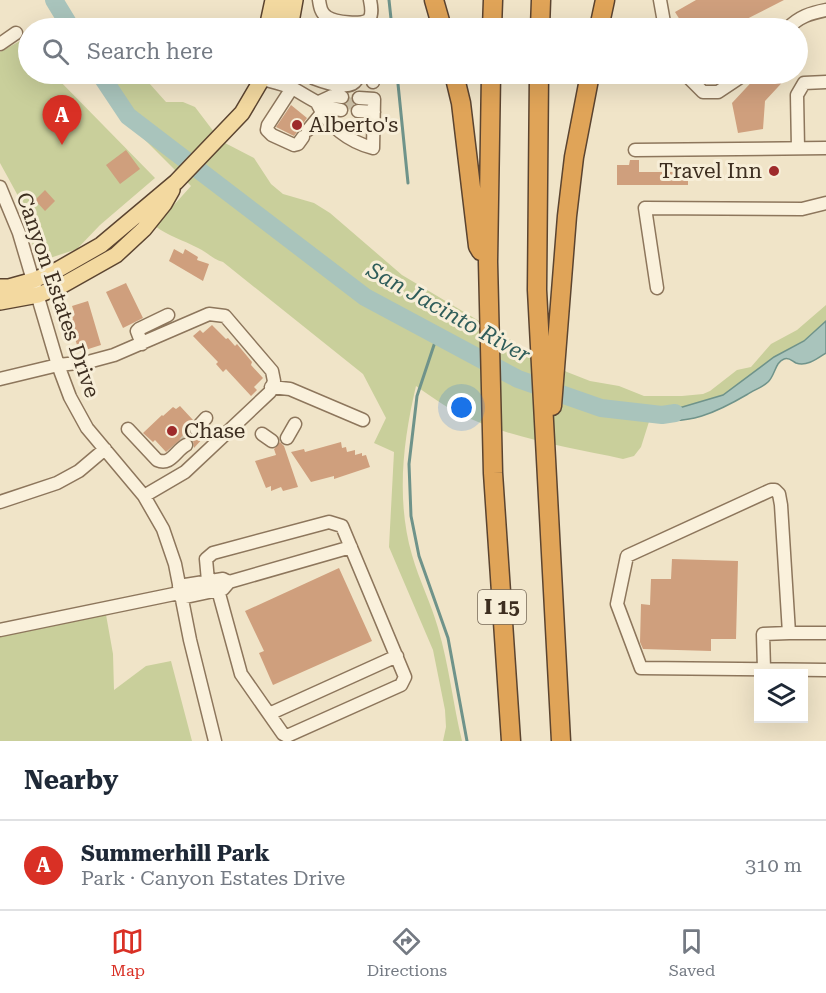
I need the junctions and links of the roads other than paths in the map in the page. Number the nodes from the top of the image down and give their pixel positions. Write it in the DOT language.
graph roads {
  1 [pos="273,0"];
  2 [pos="281,0"];
  3 [pos="295,0"];
  4 [pos="319,0"];
  5 [pos="370,0"];
  6 [pos="434,0"];
  7 [pos="493,0"];
  8 [pos="541,0"];
  9 [pos="605,0"];
  10 [pos="660,0"];
  11 [pos="826,10"];
  12 [pos="269,18"];
  13 [pos="279,18"];
  14 [pos="292,18"];
  15 [pos="332,18"];
  16 [pos="370,18"];
  17 [pos="439,18"];
  18 [pos="492,18"];
  19 [pos="540,18"];
  20 [pos="601,18"];
  21 [pos="663,18"];
  22 [pos="800,18"];
  23 [pos="16,33"];
  24 [pos="0,44"];
  25 [pos="826,82"];
  26 [pos="808,83"];
  27 [pos="260,84"];
  28 [pos="283,84"];
  29 [pos="305,84"];
  30 [pos="332,84"];
  31 [pos="354,84"];
  32 [pos="456,84"];
  33 [pos="491,84"];
  34 [pos="539,84"];
  35 [pos="588,84"];
  36 [pos="695,84"];
  37 [pos="730,84"];
  38 [pos="803,84"];
  39 [pos="297,91"];
  40 [pos="342,103"];
  41 [pos="358,104"];
  42 [pos="319,108"];
  43 [pos="798,148"];
  44 [pos="826,148"];
  45 [pos="635,150"];
  46 [pos="0,187"];
  47 [pos="826,203"];
  48 [pos="488,262"];
  49 [pos="0,287"];
  50 [pos="36,287"];
  51 [pos="657,288"];
  52 [pos="0,302"];
  53 [pos="168,315"];
  54 [pos="142,344"];
  55 [pos="58,365"];
  56 [pos="0,379"];
  57 [pos="272,387"];
  58 [pos="363,420"];
  59 [pos="208,421"];
  60 [pos="295,424"];
  61 [pos="128,429"];
  62 [pos="198,431"];
  63 [pos="287,438"];
  64 [pos="184,445"];
  65 [pos="105,449"];
  66 [pos="546,483"];
  67 [pos="144,496"];
  68 [pos="0,502"];
  69 [pos="351,547"];
  70 [pos="208,581"];
  71 [pos="229,582"];
  72 [pos="218,590"];
  73 [pos="180,592"];
  74 [pos="0,630"];
  75 [pos="789,633"];
  76 [pos="826,633"];
  77 [pos="397,656"];
  78 [pos="764,669"];
  79 [pos="808,670"];
  80 [pos="826,670"];
  81 [pos="269,714"];
  82 [pos="215,741"];
  83 [pos="511,741"];
  84 [pos="561,741"];
  1 -- 12 [label="main road"];
  2 -- 13 [label="main road"];
  3 -- 14 [label="main road"];
  4 -- 15 [label="street"];
  5 -- 16 [label="street"];
  6 -- 17 [label="highway"];
  7 -- 18 [label="highway"];
  8 -- 19 [label="highway"];
  9 -- 20 [label="highway"];
  10 -- 21 [label="street"];
  11 -- 22 [label="street"];
  23 -- 24 [label="street"];
  25 -- 26 [label="street"];
  27 -- 50 [label="main road"];
  28 -- 39 [label="street"];
  29 -- 39 [label="street"];
  30 -- 31 [label="street"];
  32 -- 48 [label="highway"];
  33 -- 48 [label="highway, I 15"];
  34 -- 66 [label="highway, I 15"];
  35 -- 66 [label="highway"];
  36 -- 37 [label="street"];
  38 -- 43 [label="street"];
  39 -- 42 [label="street"];
  39 -- 42 [label="street"];
  40 -- 42 [label="street"];
  41 -- 42 [label="street"];
  43 -- 44 [label="street"];
  43 -- 45 [label="street"];
  46 -- 50 [label="street, Canyon Estates Drive"];
  47 -- 51 [label="street"];
  48 -- 83 [label="highway, I 15"];
  49 -- 50 [label="main road"];
  50 -- 52 [label="main road"];
  50 -- 55 [label="street, Canyon Estates Drive"];
  53 -- 54 [label="street"];
  54 -- 55 [label="street"];
  54 -- 57 [label="street"];
  55 -- 56 [label="street"];
  55 -- 65 [label="street, Canyon Estates Drive"];
  57 -- 58 [label="street"];
  57 -- 67 [label="street"];
  59 -- 62 [label="street"];
  60 -- 63 [label="street"];
  61 -- 64 [label="street"];
  65 -- 67 [label="street, Canyon Estates Drive"];
  65 -- 68 [label="street"];
  66 -- 84 [label="highway, I 15"];
  67 -- 73 [label="street, Canyon Estates Drive"];
  69 -- 70 [label="street"];
  69 -- 71 [label="street"];
  69 -- 77 [label="street"];
  70 -- 71 [label="street"];
  70 -- 73 [label="street"];
  71 -- 72 [label="street"];
  72 -- 73 [label="street"];
  72 -- 81 [label="street"];
  73 -- 74 [label="street"];
  73 -- 82 [label="street, Canyon Estates Drive"];
  75 -- 76 [label="street"];
  75 -- 78 [label="street"];
  75 -- 78 [label="street"];
  77 -- 81 [label="street"];
  77 -- 81 [label="street"];
  79 -- 80 [label="street"];
}
